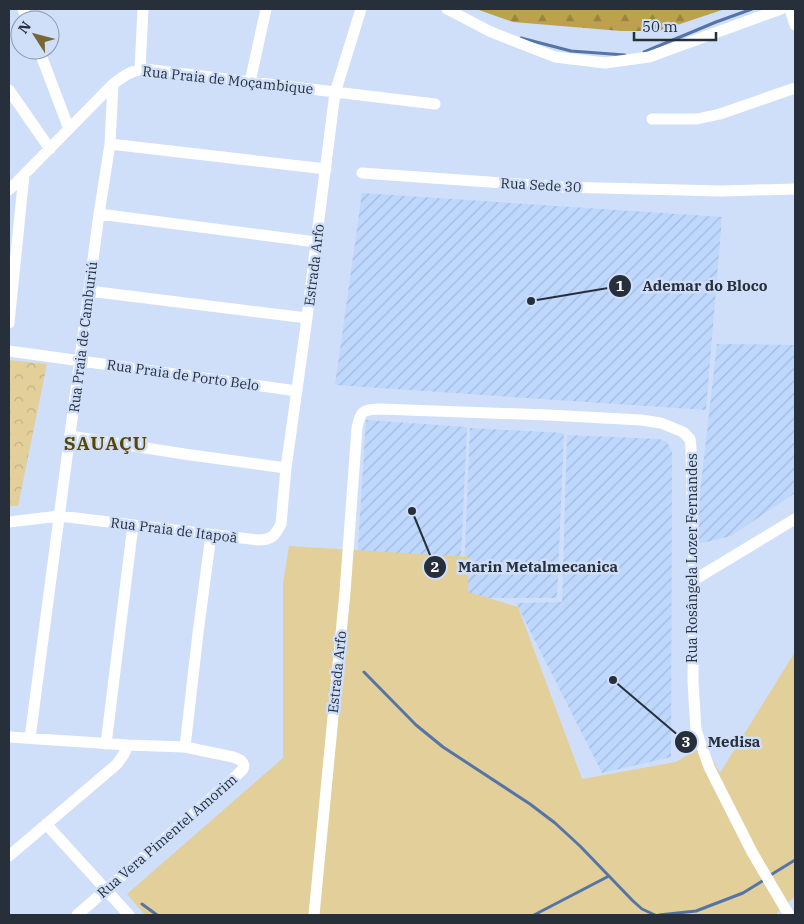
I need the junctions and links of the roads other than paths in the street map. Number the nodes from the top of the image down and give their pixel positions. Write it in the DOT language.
graph roads {
  1 [pos="266,9"];
  2 [pos="361,9"];
  3 [pos="447,9"];
  4 [pos="781,9"];
  5 [pos="790,9"];
  6 [pos="140,11"];
  7 [pos="795,25"];
  8 [pos="43,60"];
  9 [pos="140,69"];
  10 [pos="250,82"];
  11 [pos="113,84"];
  12 [pos="795,88"];
  13 [pos="9,90"];
  14 [pos="336,92"];
  15 [pos="435,104"];
  16 [pos="652,119"];
  17 [pos="69,129"];
  18 [pos="110,144"];
  19 [pos="50,148"];
  20 [pos="326,169"];
  21 [pos="362,173"];
  22 [pos="24,175"];
  23 [pos="795,189"];
  24 [pos="9,190"];
  25 [pos="99,214"];
  26 [pos="316,242"];
  27 [pos="89,291"];
  28 [pos="307,318"];
  29 [pos="9,323"];
  30 [pos="9,351"];
  31 [pos="80,362"];
  32 [pos="297,391"];
  33 [pos="357,428"];
  34 [pos="70,436"];
  35 [pos="286,468"];
  36 [pos="59,516"];
  37 [pos="795,519"];
  38 [pos="9,522"];
  39 [pos="280,524"];
  40 [pos="133,525"];
  41 [pos="211,535"];
  42 [pos="694,580"];
  43 [pos="9,737"];
  44 [pos="30,738"];
  45 [pos="106,744"];
  46 [pos="128,745"];
  47 [pos="185,747"];
  48 [pos="46,824"];
  49 [pos="9,856"];
  50 [pos="106,889"];
  51 [pos="77,915"];
  52 [pos="129,915"];
  53 [pos="314,915"];
  54 [pos="789,915"];
  1 -- 10 [label="street"];
  2 -- 14 [label="street, Estrada Arfo"];
  3 -- 4 [label="street"];
  5 -- 7 [label="street"];
  6 -- 9 [label="street"];
  8 -- 17 [label="street"];
  9 -- 10 [label="street, Rua Praia de Moçambique"];
  9 -- 11 [label="street, Rua Praia de Moçambique"];
  10 -- 14 [label="street, Rua Praia de Moçambique"];
  11 -- 17 [label="street, Rua Praia de Moçambique"];
  11 -- 18 [label="street, Rua Praia de Camburiú"];
  12 -- 16 [label="street"];
  13 -- 19 [label="street"];
  14 -- 15 [label="street, Rua Praia de Moçambique"];
  14 -- 20 [label="street, Estrada Arfo"];
  17 -- 19 [label="street, Rua Praia de Moçambique"];
  18 -- 20 [label="street"];
  18 -- 25 [label="street, Rua Praia de Camburiú"];
  19 -- 22 [label="street, Rua Praia de Moçambique"];
  20 -- 26 [label="street, Estrada Arfo"];
  21 -- 23 [label="street, Rua Sede 30"];
  22 -- 24 [label="street, Rua Praia de Moçambique"];
  22 -- 29 [label="street"];
  25 -- 26 [label="street"];
  25 -- 27 [label="street, Rua Praia de Camburiú"];
  26 -- 28 [label="street, Estrada Arfo"];
  27 -- 28 [label="street"];
  27 -- 31 [label="street, Rua Praia de Camburiú"];
  28 -- 32 [label="street, Estrada Arfo"];
  30 -- 31 [label="street, Rua Praia de Porto Belo"];
  31 -- 32 [label="street, Rua Praia de Porto Belo"];
  31 -- 34 [label="street, Rua Praia de Camburiú"];
  32 -- 35 [label="street, Estrada Arfo"];
  33 -- 42 [label="street, Rua Rosângela Lozer Fernandes"];
  33 -- 53 [label="street, Estrada Arfo"];
  34 -- 35 [label="street"];
  34 -- 36 [label="street, Rua Praia de Camburiú"];
  35 -- 39 [label="street, Estrada Arfo"];
  36 -- 38 [label="street, Rua Praia de Itapoã"];
  36 -- 40 [label="street, Rua Praia de Itapoã"];
  36 -- 44 [label="street, Rua Praia de Camburiú"];
  37 -- 42 [label="street"];
  39 -- 41 [label="street, Rua Praia de Itapoã"];
  40 -- 41 [label="street, Rua Praia de Itapoã"];
  40 -- 45 [label="street"];
  41 -- 47 [label="street"];
  42 -- 54 [label="street, Rua Rosângela Lozer Fernandes"];
  43 -- 44 [label="street"];
  44 -- 45 [label="street"];
  45 -- 46 [label="street"];
  46 -- 47 [label="street"];
  46 -- 48 [label="street"];
  47 -- 50 [label="street, Rua Vera Pimentel Amorim"];
  48 -- 49 [label="street"];
  48 -- 50 [label="street"];
  50 -- 51 [label="street, Rua Vera Pimentel Amorim"];
  50 -- 52 [label="street"];
}
